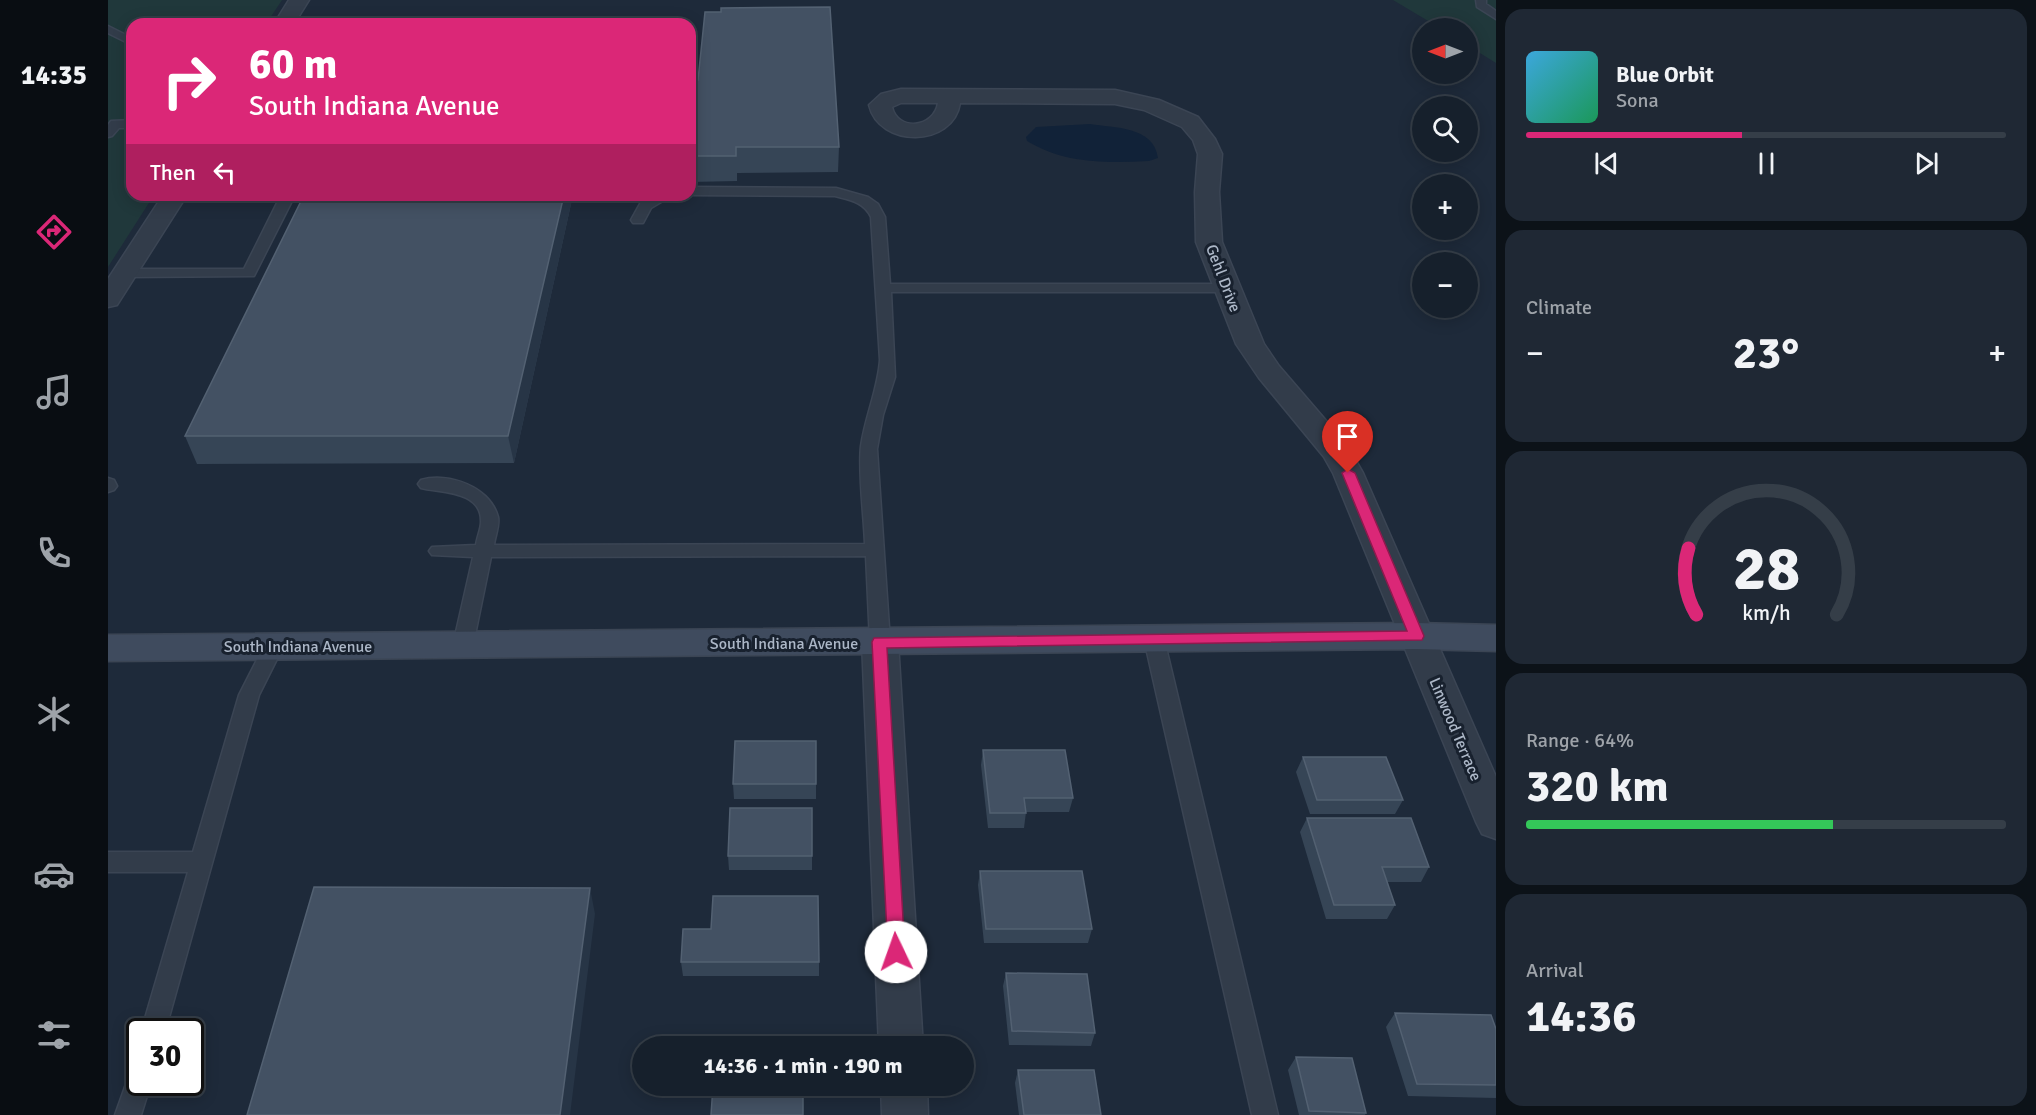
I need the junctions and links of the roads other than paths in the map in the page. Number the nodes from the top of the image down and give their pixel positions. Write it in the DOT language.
graph roads {
  1 [pos="300,0"];
  2 [pos="1481,0"];
  3 [pos="1496,16"];
  4 [pos="288,18"];
  5 [pos="108,29"];
  6 [pos="126,39"];
  7 [pos="950,96"];
  8 [pos="126,124"];
  9 [pos="108,133"];
  10 [pos="696,192"];
  11 [pos="171,201"];
  12 [pos="285,201"];
  13 [pos="654,201"];
  14 [pos="638,220"];
  15 [pos="125,273"];
  16 [pos="884,288"];
  17 [pos="1227,288"];
  18 [pos="108,299"];
  19 [pos="427,484"];
  20 [pos="874,550"];
  21 [pos="438,551"];
  22 [pos="483,551"];
  23 [pos="1416,636"];
  24 [pos="1496,638"];
  25 [pos="1155,639"];
  26 [pos="880,642"];
  27 [pos="463,645"];
  28 [pos="273,647"];
  29 [pos="108,648"];
  30 [pos="1496,822"];
  31 [pos="108,862"];
  32 [pos="201,862"];
  33 [pos="157,1018"];
  34 [pos="901,1036"];
  35 [pos="134,1096"];
  36 [pos="904,1096"];
  37 [pos="128,1115"];
  38 [pos="905,1115"];
  39 [pos="1265,1115"];
  1 -- 4 [label="street"];
  2 -- 3 [label="lane"];
  5 -- 6 [label="lane"];
  7 -- 17 [label="street, Gehl Drive"];
  8 -- 9 [label="lane"];
  10 -- 16 [label="lane"];
  11 -- 15 [label="street"];
  12 -- 15 [label="lane"];
  13 -- 14 [label="lane"];
  15 -- 18 [label="street"];
  16 -- 17 [label="lane"];
  16 -- 20 [label="lane"];
  17 -- 23 [label="street, Gehl Drive"];
  19 -- 22 [label="lane"];
  20 -- 22 [label="lane"];
  20 -- 26 [label="lane"];
  21 -- 22 [label="lane"];
  22 -- 27 [label="lane"];
  23 -- 24 [label="street, South Indiana Avenue"];
  23 -- 25 [label="street, South Indiana Avenue"];
  23 -- 30 [label="street, Linwood Terrace"];
  25 -- 26 [label="street, South Indiana Avenue"];
  25 -- 39 [label="lane"];
  26 -- 27 [label="street, South Indiana Avenue"];
  26 -- 34 [label="street"];
  27 -- 28 [label="street, South Indiana Avenue"];
  28 -- 29 [label="street, South Indiana Avenue"];
  28 -- 32 [label="lane"];
  31 -- 32 [label="lane"];
  32 -- 33 [label="lane"];
  35 -- 37 [label="lane"];
  36 -- 38 [label="street"];
}
